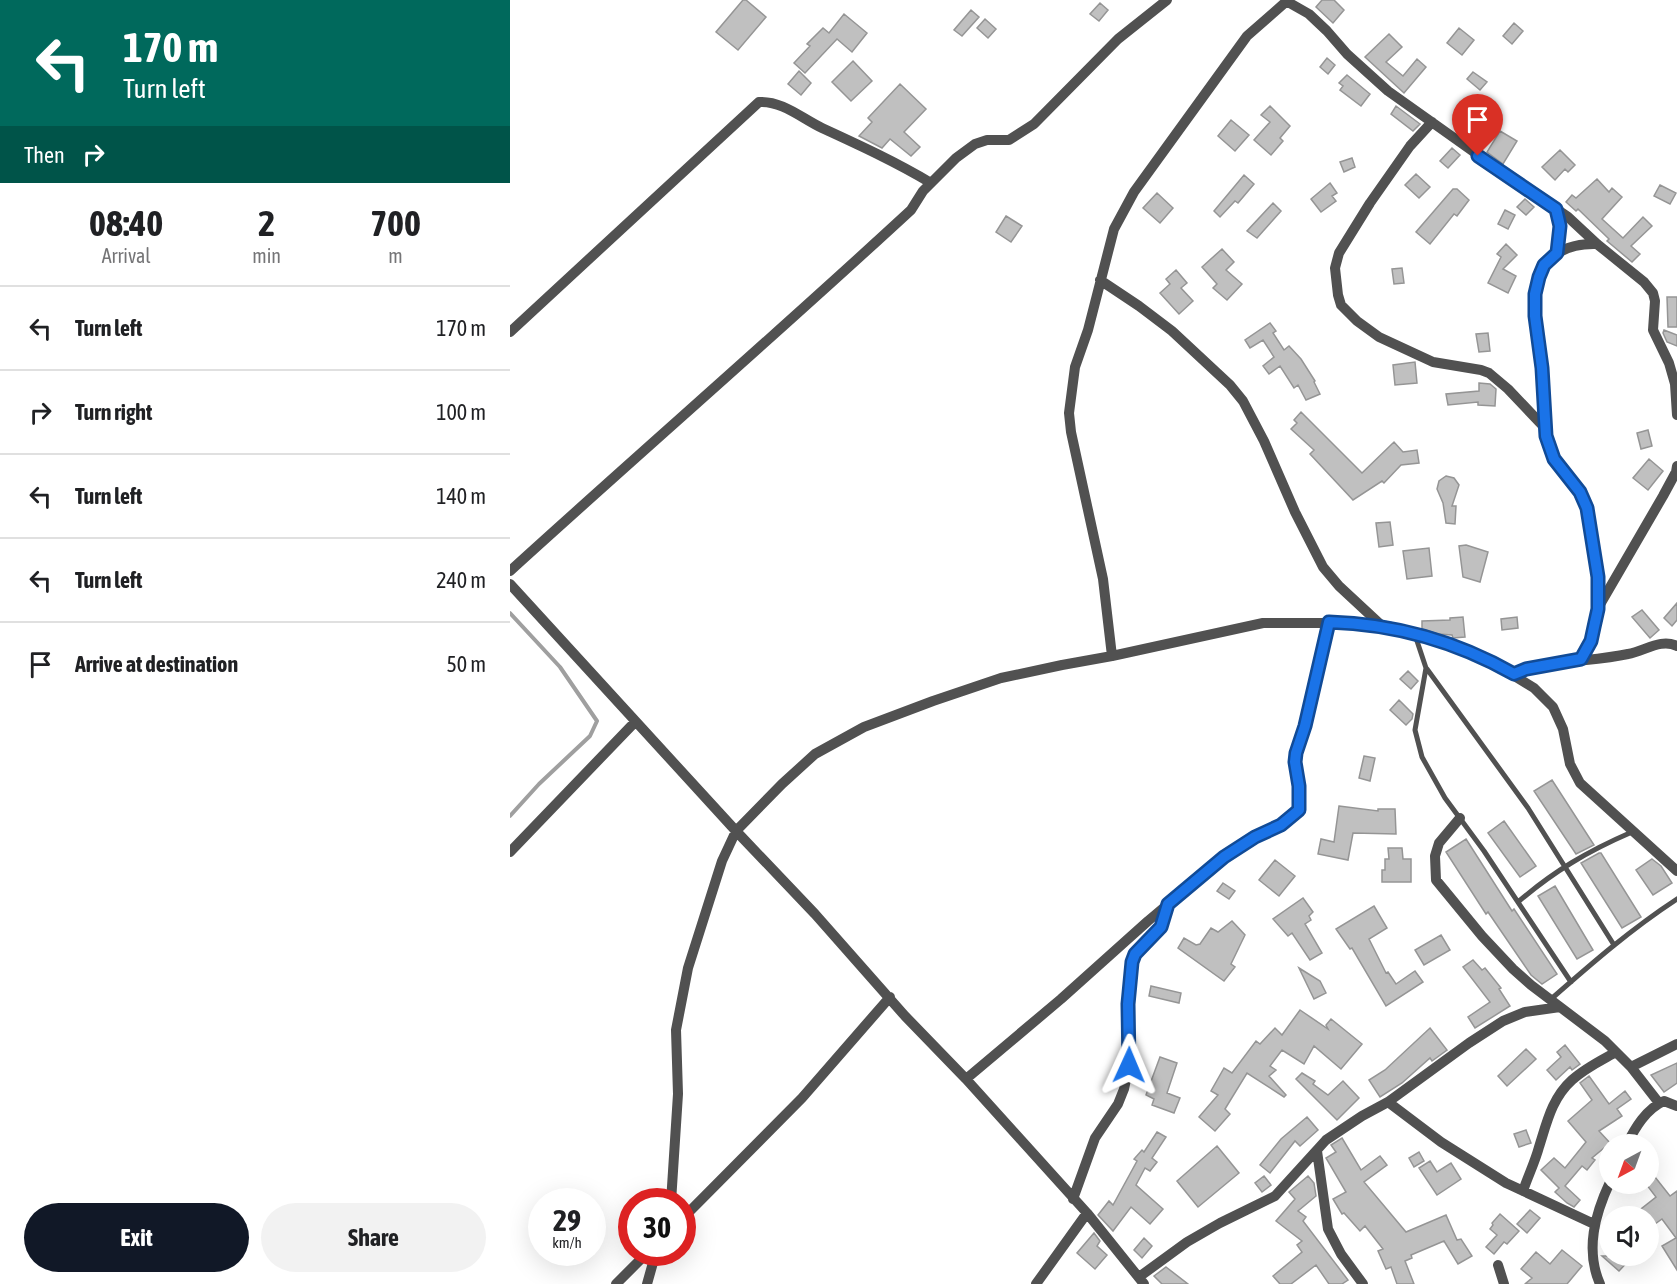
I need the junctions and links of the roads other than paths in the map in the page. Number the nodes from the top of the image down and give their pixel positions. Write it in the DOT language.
graph roads {
  1 [pos="1167,0"];
  2 [pos="1287,1"];
  3 [pos="1273,4"];
  4 [pos="1432,122"];
  5 [pos="931,183"];
  6 [pos="1556,209"];
  7 [pos="1597,244"];
  8 [pos="1557,253"];
  9 [pos="1100,280"];
  10 [pos="510,332"];
  11 [pos="1677,415"];
  12 [pos="1546,428"];
  13 [pos="1677,466"];
  14 [pos="510,571"];
  15 [pos="510,584"];
  16 [pos="1598,609"];
  17 [pos="1329,622"];
  18 [pos="1381,626"];
  19 [pos="1415,634"];
  20 [pos="1677,646"];
  21 [pos="1112,656"];
  22 [pos="1581,659"];
  23 [pos="1426,668"];
  24 [pos="1514,674"];
  25 [pos="635,722"];
  26 [pos="1460,818"];
  27 [pos="735,831"];
  28 [pos="1632,832"];
  29 [pos="510,852"];
  30 [pos="1563,866"];
  31 [pos="1677,871"];
  32 [pos="1677,899"];
  33 [pos="1518,902"];
  34 [pos="1168,904"];
  35 [pos="1614,945"];
  36 [pos="1571,982"];
  37 [pos="890,997"];
  38 [pos="1555,1003"];
  39 [pos="1677,1044"];
  40 [pos="1616,1052"];
  41 [pos="1631,1067"];
  42 [pos="966,1079"];
  43 [pos="1388,1102"];
  44 [pos="1659,1103"];
  45 [pos="1677,1106"];
  46 [pos="1632,1134"];
  47 [pos="1317,1151"];
  48 [pos="672,1188"];
  49 [pos="1523,1191"];
  50 [pos="1605,1194"];
  51 [pos="1073,1199"];
  52 [pos="696,1205"];
  53 [pos="1087,1213"];
  54 [pos="1594,1224"];
  55 [pos="1498,1265"];
  56 [pos="634,1266"];
  57 [pos="652,1266"];
  58 [pos="1141,1281"];
  59 [pos="616,1284"];
  60 [pos="647,1284"];
  61 [pos="1036,1284"];
  62 [pos="1363,1284"];
  63 [pos="1504,1284"];
  64 [pos="1600,1284"];
  1 -- 5 [label="street"];
  2 -- 3 [label="street"];
  2 -- 4 [label="street"];
  3 -- 9 [label="street"];
  4 -- 6 [label="street"];
  4 -- 12 [label="street"];
  5 -- 10 [label="street"];
  5 -- 14 [label="street"];
  6 -- 7 [label="street"];
  6 -- 8 [label="street"];
  7 -- 8 [label="street"];
  7 -- 11 [label="street"];
  8 -- 12 [label="street"];
  9 -- 18 [label="street"];
  9 -- 21 [label="street"];
  12 -- 16 [label="street"];
  13 -- 16 [label="street"];
  15 -- 25 [label="street"];
  16 -- 22 [label="street"];
  17 -- 18 [label="street"];
  17 -- 21 [label="street"];
  17 -- 34 [label="street"];
  18 -- 19 [label="street"];
  19 -- 23 [label="lane"];
  19 -- 24 [label="street"];
  20 -- 22 [label="street"];
  21 -- 27 [label="street"];
  22 -- 24 [label="street"];
  23 -- 26 [label="lane"];
  23 -- 30 [label="lane"];
  24 -- 28 [label="street"];
  25 -- 27 [label="street"];
  25 -- 29 [label="street"];
  26 -- 33 [label="lane"];
  26 -- 38 [label="street"];
  27 -- 37 [label="street"];
  27 -- 48 [label="street"];
  28 -- 30 [label="lane"];
  28 -- 31 [label="street"];
  30 -- 33 [label="lane"];
  30 -- 35 [label="lane"];
  32 -- 35 [label="lane"];
  33 -- 36 [label="lane"];
  34 -- 42 [label="street"];
  34 -- 51 [label="street"];
  35 -- 36 [label="lane"];
  36 -- 38 [label="lane"];
  37 -- 42 [label="street"];
  37 -- 52 [label="street"];
  38 -- 40 [label="street"];
  38 -- 43 [label="street"];
  39 -- 41 [label="street"];
  40 -- 41 [label="street"];
  40 -- 49 [label="street"];
  41 -- 44 [label="street"];
  42 -- 51 [label="street"];
  43 -- 47 [label="street"];
  43 -- 49 [label="street"];
  44 -- 45 [label="street"];
  44 -- 46 [label="street"];
  47 -- 58 [label="street"];
  47 -- 62 [label="street"];
  49 -- 54 [label="street"];
  50 -- 54 [label="street"];
  51 -- 53 [label="street"];
  53 -- 58 [label="street"];
  53 -- 61 [label="street"];
  54 -- 64 [label="street"];
  55 -- 63 [label="street"];
  56 -- 59 [label="street"];
  57 -- 60 [label="street"];
}
